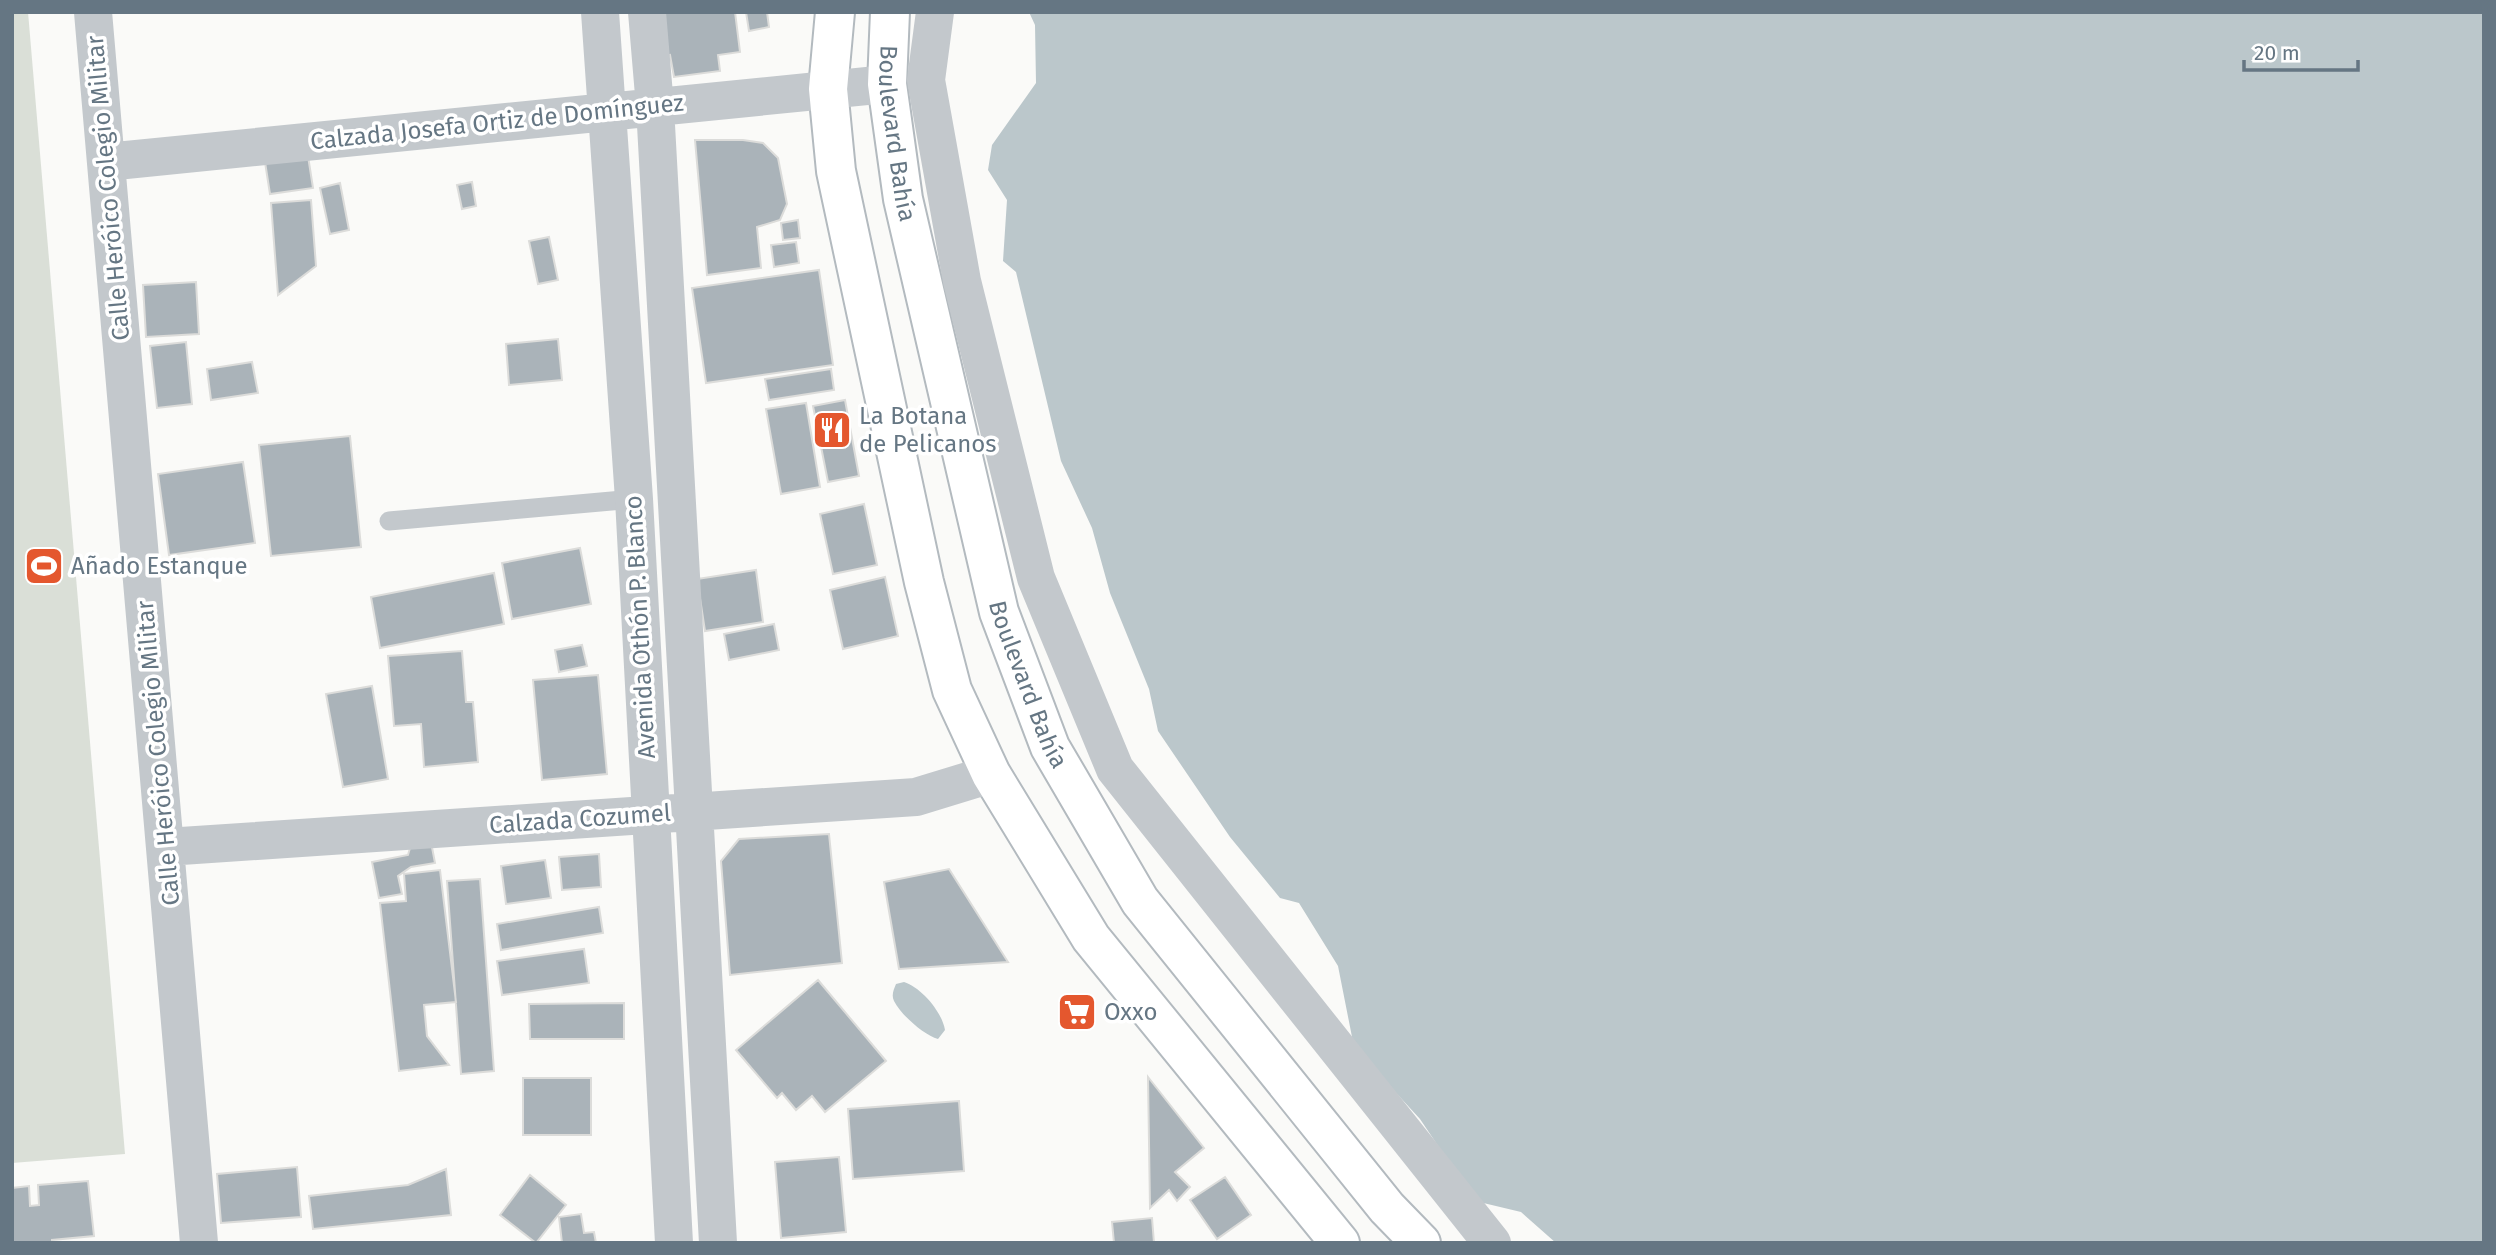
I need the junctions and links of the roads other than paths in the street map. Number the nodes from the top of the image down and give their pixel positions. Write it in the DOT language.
graph roads {
  1 [pos="93,12"];
  2 [pos="600,12"];
  3 [pos="647,12"];
  4 [pos="835,12"];
  5 [pos="890,12"];
  6 [pos="936,12"];
  7 [pos="887,84"];
  8 [pos="828,89"];
  9 [pos="655,107"];
  10 [pos="607,111"];
  11 [pos="106,162"];
  12 [pos="677,496"];
  13 [pos="634,499"];
  14 [pos="389,521"];
  15 [pos="990,774"];
  16 [pos="694,812"];
  17 [pos="651,815"];
  18 [pos="166,847"];
  19 [pos="199,1243"];
  20 [pos="674,1243"];
  21 [pos="718,1243"];
  22 [pos="1340,1243"];
  23 [pos="1421,1243"];
  24 [pos="1492,1243"];
  1 -- 11 [label="street, Calle Heróico Colegio Militar"];
  2 -- 10 [label="street, Avenida Othón P. Blanco"];
  3 -- 9 [label="street, Avenida Othón P. Blanco"];
  4 -- 8 [label="main road"];
  5 -- 7 [label="main road, Boulevard Bahía"];
  6 -- 24 [label="street"];
  7 -- 8 [label="street, Calzada Josefa Ortiz de Domínguez"];
  7 -- 23 [label="main road, Boulevard Bahía"];
  8 -- 9 [label="street, Calzada Josefa Ortiz de Domínguez"];
  8 -- 15 [label="main road"];
  9 -- 10 [label="street, Calzada Josefa Ortiz de Domínguez"];
  9 -- 12 [label="street, Avenida Othón P. Blanco"];
  10 -- 11 [label="street, Calzada Josefa Ortiz de Domínguez"];
  10 -- 13 [label="street, Avenida Othón P. Blanco"];
  11 -- 18 [label="street, Calle Heróico Colegio Militar"];
  12 -- 13 [label="street"];
  12 -- 16 [label="street, Avenida Othón P. Blanco"];
  13 -- 14 [label="lane"];
  13 -- 17 [label="street, Avenida Othón P. Blanco"];
  15 -- 16 [label="street, Calzada Cozumel"];
  15 -- 22 [label="main road"];
  16 -- 17 [label="street, Calzada Cozumel"];
  16 -- 21 [label="street, Avenida Othón P. Blanco"];
  17 -- 18 [label="street, Calzada Cozumel"];
  17 -- 20 [label="street, Avenida Othón P. Blanco"];
  18 -- 19 [label="street, Calle Heróico Colegio Militar"];
}
